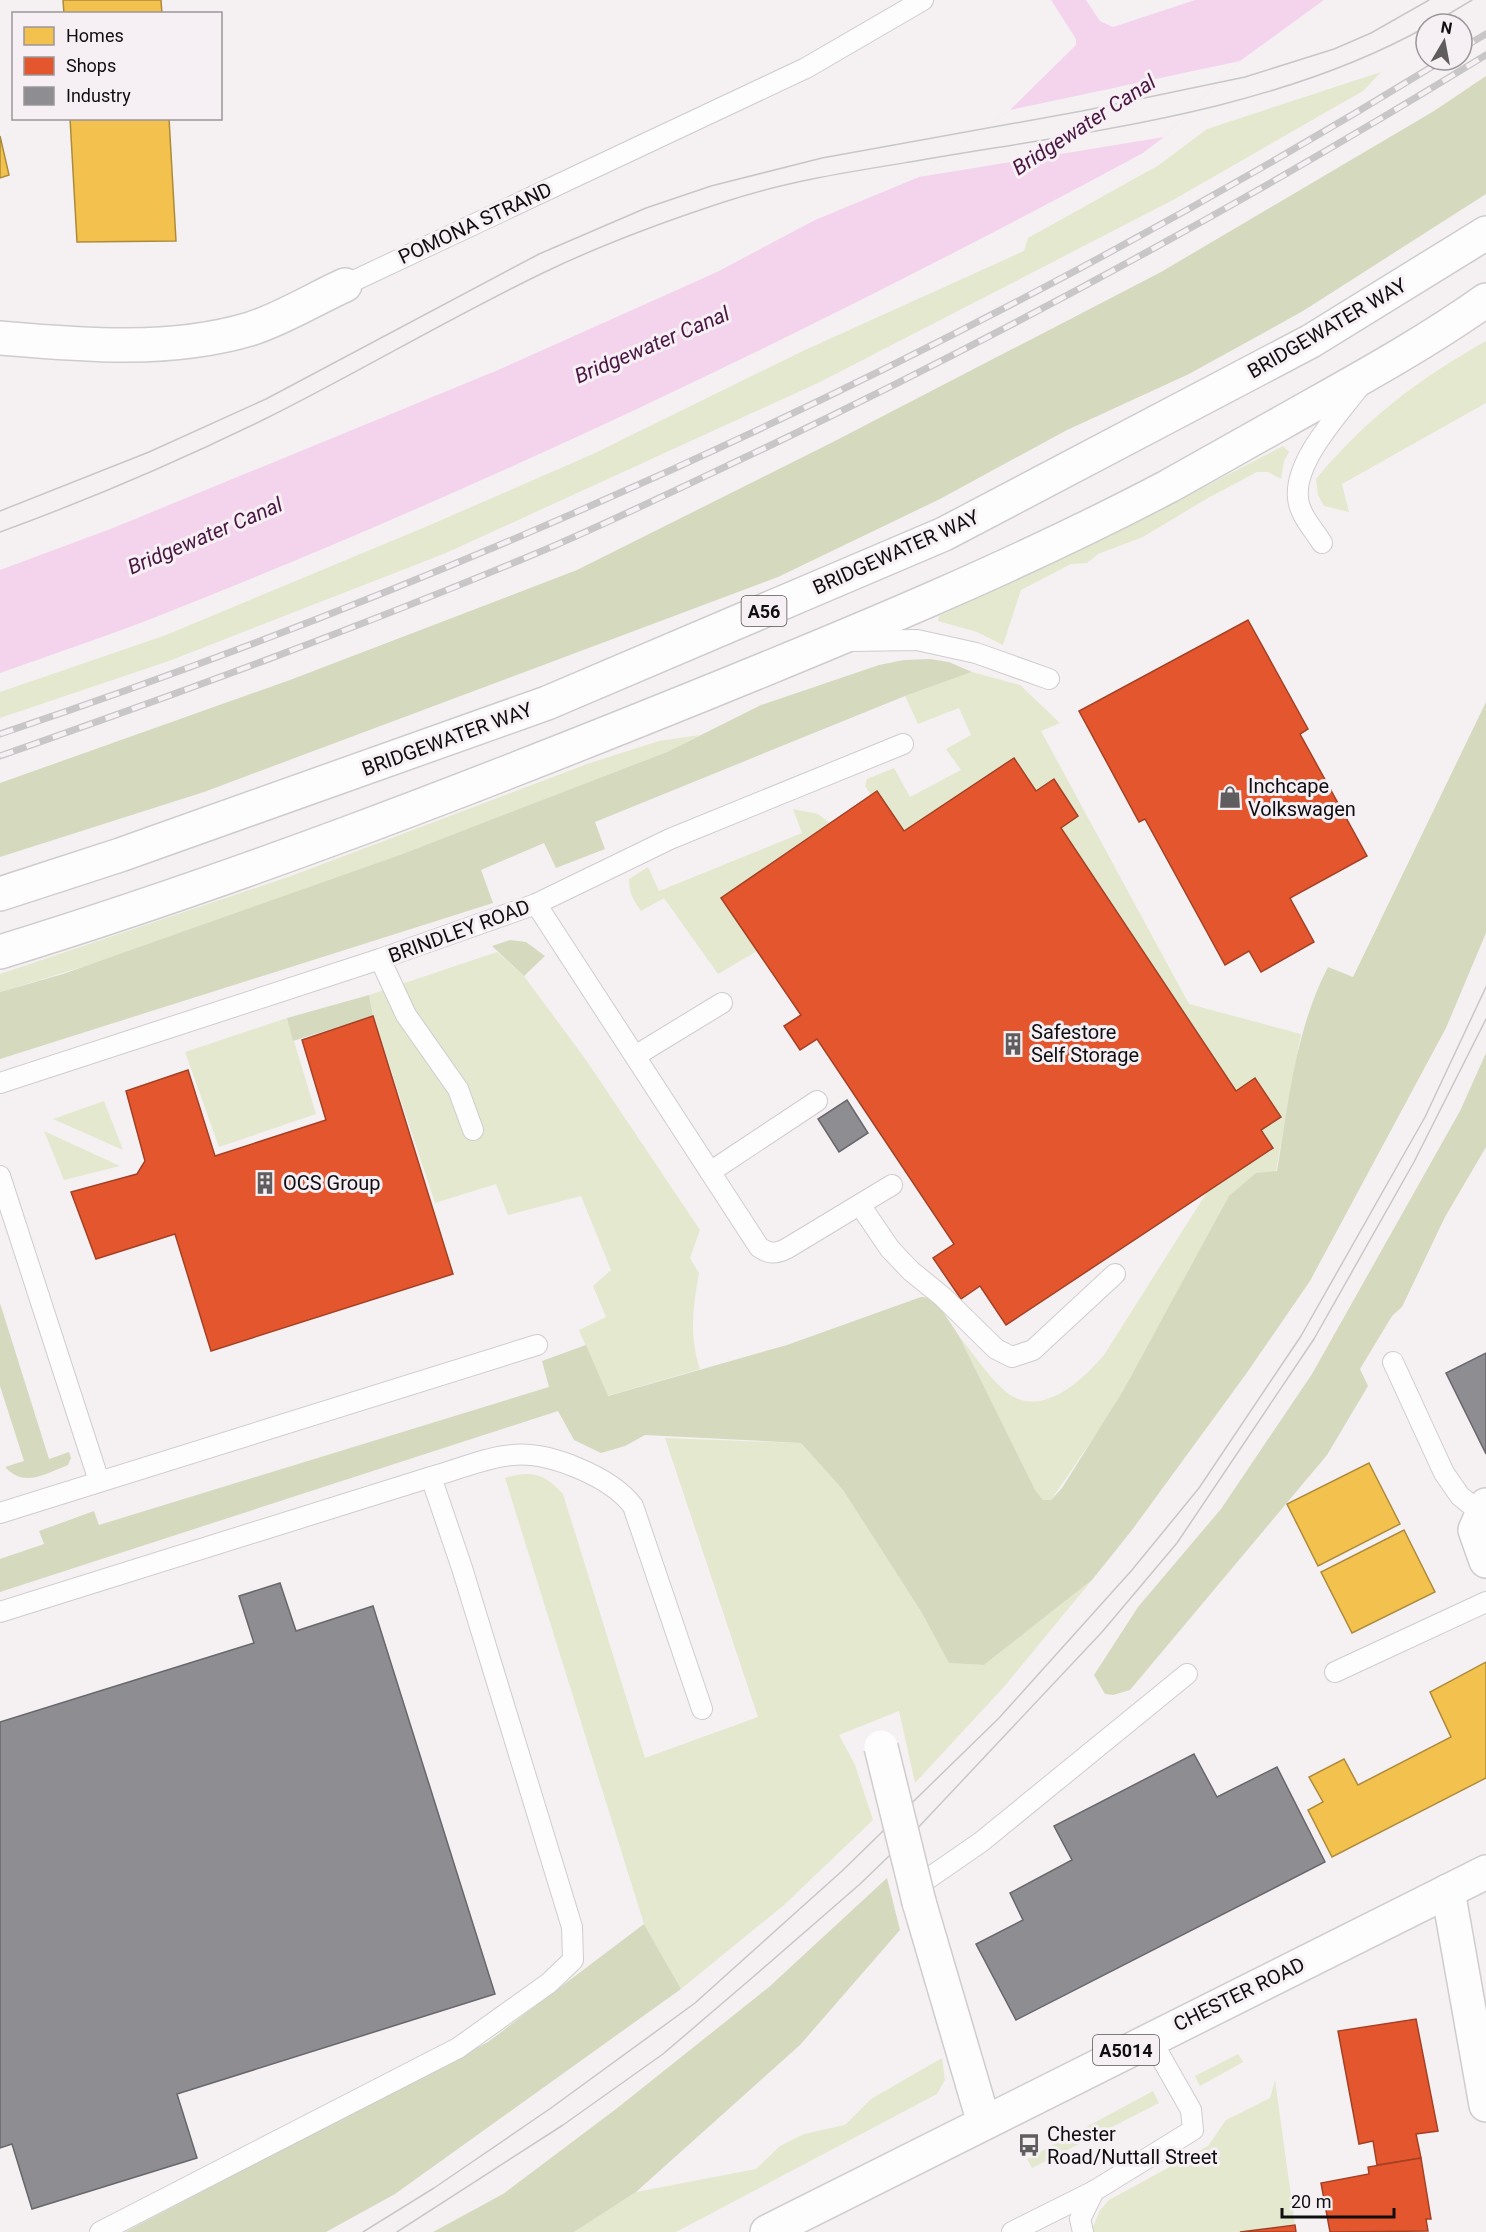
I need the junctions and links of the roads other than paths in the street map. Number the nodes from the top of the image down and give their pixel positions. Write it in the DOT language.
graph roads {
  1 [pos="923,0"];
  2 [pos="1486,233"];
  3 [pos="345,285"];
  4 [pos="1486,300"];
  5 [pos="0,338"];
  6 [pos="1369,374"];
  7 [pos="1322,543"];
  8 [pos="833,641"];
  9 [pos="1049,680"];
  10 [pos="903,744"];
  11 [pos="0,894"];
  12 [pos="536,904"];
  13 [pos="0,951"];
  14 [pos="380,959"];
  15 [pos="722,1003"];
  16 [pos="635,1056"];
  17 [pos="0,1083"];
  18 [pos="817,1101"];
  19 [pos="473,1130"];
  20 [pos="710,1172"];
  21 [pos="0,1176"];
  22 [pos="892,1185"];
  23 [pos="860,1205"];
  24 [pos="1115,1274"];
  25 [pos="537,1345"];
  26 [pos="1394,1362"];
  27 [pos="431,1477"];
  28 [pos="99,1481"];
  29 [pos="1483,1509"];
  30 [pos="0,1513"];
  31 [pos="1486,1561"];
  32 [pos="1486,1602"];
  33 [pos="0,1612"];
  34 [pos="1335,1672"];
  35 [pos="1187,1674"];
  36 [pos="702,1709"];
  37 [pos="881,1747"];
  38 [pos="1486,1872"];
  39 [pos="1448,1891"];
  40 [pos="918,1895"];
  41 [pos="1150,2038"];
  42 [pos="1486,2105"];
  43 [pos="984,2122"];
  44 [pos="1094,2191"];
  45 [pos="100,2232"];
  46 [pos="767,2232"];
  47 [pos="1012,2232"];
  48 [pos="1083,2232"];
  1 -- 3 [label="lane, POMONA STRAND"];
  2 -- 11 [label="main road, BRIDGEWATER WAY / A56"];
  3 -- 5 [label="main road, POMONA STRAND"];
  4 -- 6 [label="main road"];
  6 -- 7 [label="lane"];
  6 -- 8 [label="main road"];
  8 -- 9 [label="lane"];
  8 -- 13 [label="main road"];
  10 -- 12 [label="lane, BRINDLEY ROAD"];
  12 -- 14 [label="lane, BRINDLEY ROAD"];
  12 -- 16 [label="lane"];
  14 -- 17 [label="lane, BRINDLEY ROAD"];
  14 -- 19 [label="lane"];
  15 -- 16 [label="lane"];
  16 -- 20 [label="lane"];
  18 -- 20 [label="lane"];
  20 -- 23 [label="lane"];
  21 -- 28 [label="lane"];
  22 -- 23 [label="lane"];
  23 -- 24 [label="lane"];
  25 -- 28 [label="lane"];
  26 -- 29 [label="lane"];
  27 -- 33 [label="lane"];
  27 -- 36 [label="lane"];
  27 -- 45 [label="lane"];
  28 -- 30 [label="lane"];
  29 -- 31 [label="main road"];
  32 -- 34 [label="lane"];
  35 -- 40 [label="lane"];
  37 -- 40 [label="main road, bridge"];
  38 -- 39 [label="main road, CHESTER ROAD / A5014"];
  39 -- 41 [label="main road, CHESTER ROAD / A5014"];
  39 -- 42 [label="main road"];
  40 -- 43 [label="main road"];
  41 -- 43 [label="main road, CHESTER ROAD / A5014"];
  41 -- 44 [label="lane"];
  43 -- 46 [label="main road, CHESTER ROAD / A5014"];
  44 -- 47 [label="lane"];
  44 -- 48 [label="lane"];
}
